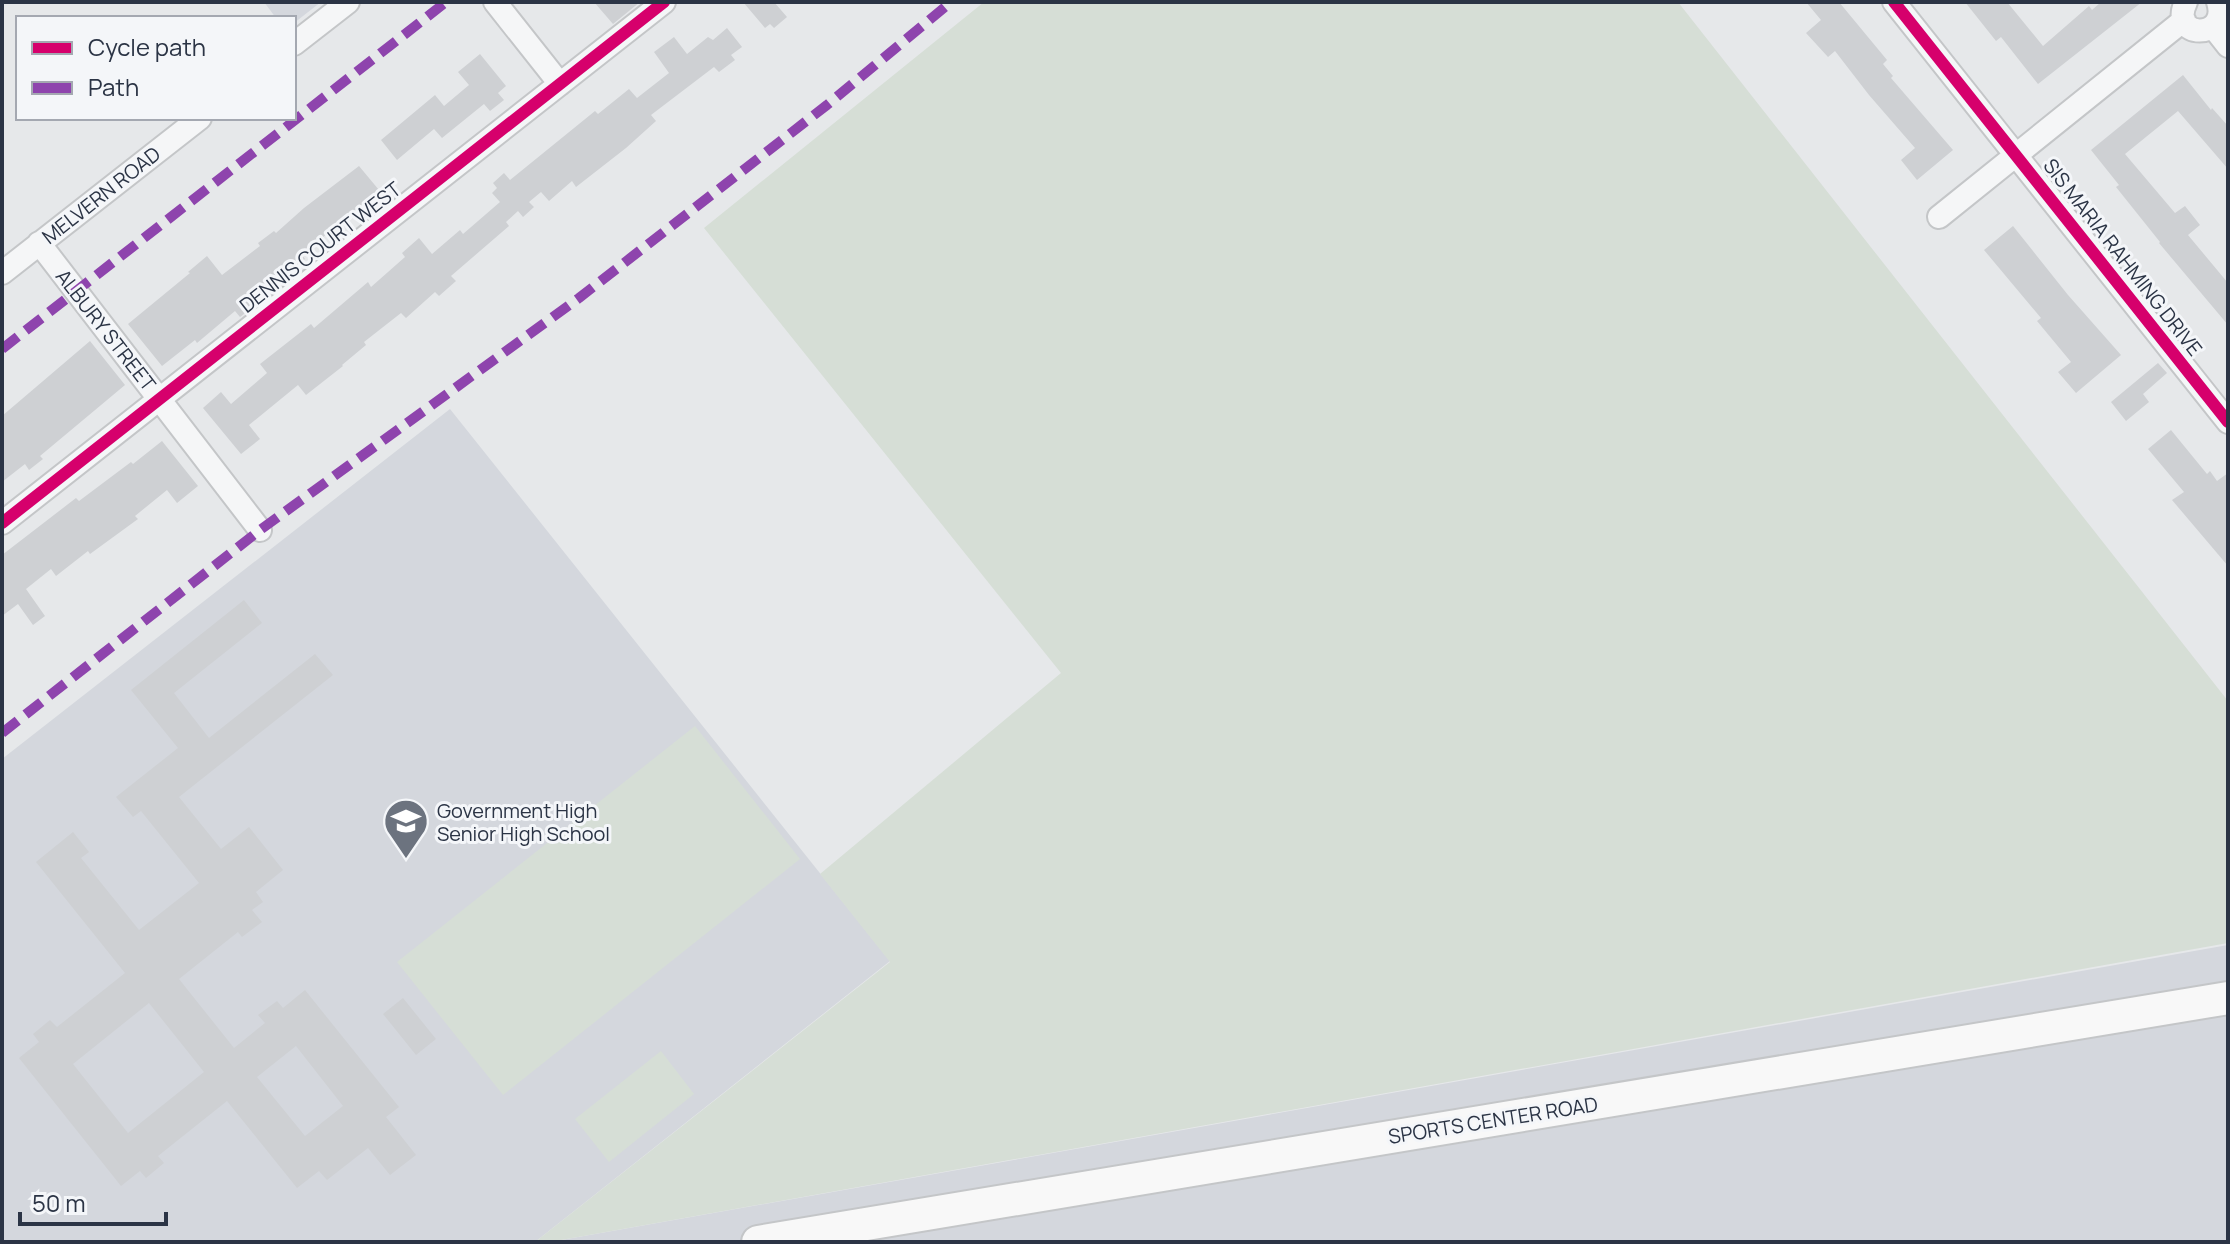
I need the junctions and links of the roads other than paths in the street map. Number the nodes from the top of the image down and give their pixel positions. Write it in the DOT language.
graph roads {
  1 [pos="348,2"];
  2 [pos="495,2"];
  3 [pos="664,2"];
  4 [pos="1894,2"];
  5 [pos="2218,2"];
  6 [pos="2185,11"];
  7 [pos="2213,27"];
  8 [pos="296,42"];
  9 [pos="2228,46"];
  10 [pos="560,84"];
  11 [pos="197,120"];
  12 [pos="2016,154"];
  13 [pos="1939,217"];
  14 [pos="39,243"];
  15 [pos="2,273"];
  16 [pos="159,399"];
  17 [pos="2228,422"];
  18 [pos="2,523"];
  19 [pos="260,530"];
  20 [pos="2228,998"];
  21 [pos="758,1242"];
  1 -- 8 [label="street"];
  2 -- 10 [label="street"];
  3 -- 10 [label="street, DENNIS COURT WEST"];
  4 -- 12 [label="street, SIS MARIA RAHMING DRIVE"];
  5 -- 7 [label="street"];
  6 -- 7 [label="street"];
  6 -- 12 [label="street"];
  7 -- 9 [label="street"];
  10 -- 16 [label="street, DENNIS COURT WEST"];
  11 -- 14 [label="street, MELVERN ROAD"];
  12 -- 13 [label="street"];
  12 -- 17 [label="street, SIS MARIA RAHMING DRIVE"];
  14 -- 15 [label="street, MELVERN ROAD"];
  14 -- 16 [label="street, ALBURY STREET"];
  16 -- 18 [label="street, DENNIS COURT WEST"];
  16 -- 19 [label="street, ALBURY STREET"];
  20 -- 21 [label="main road, SPORTS CENTER ROAD"];
}
